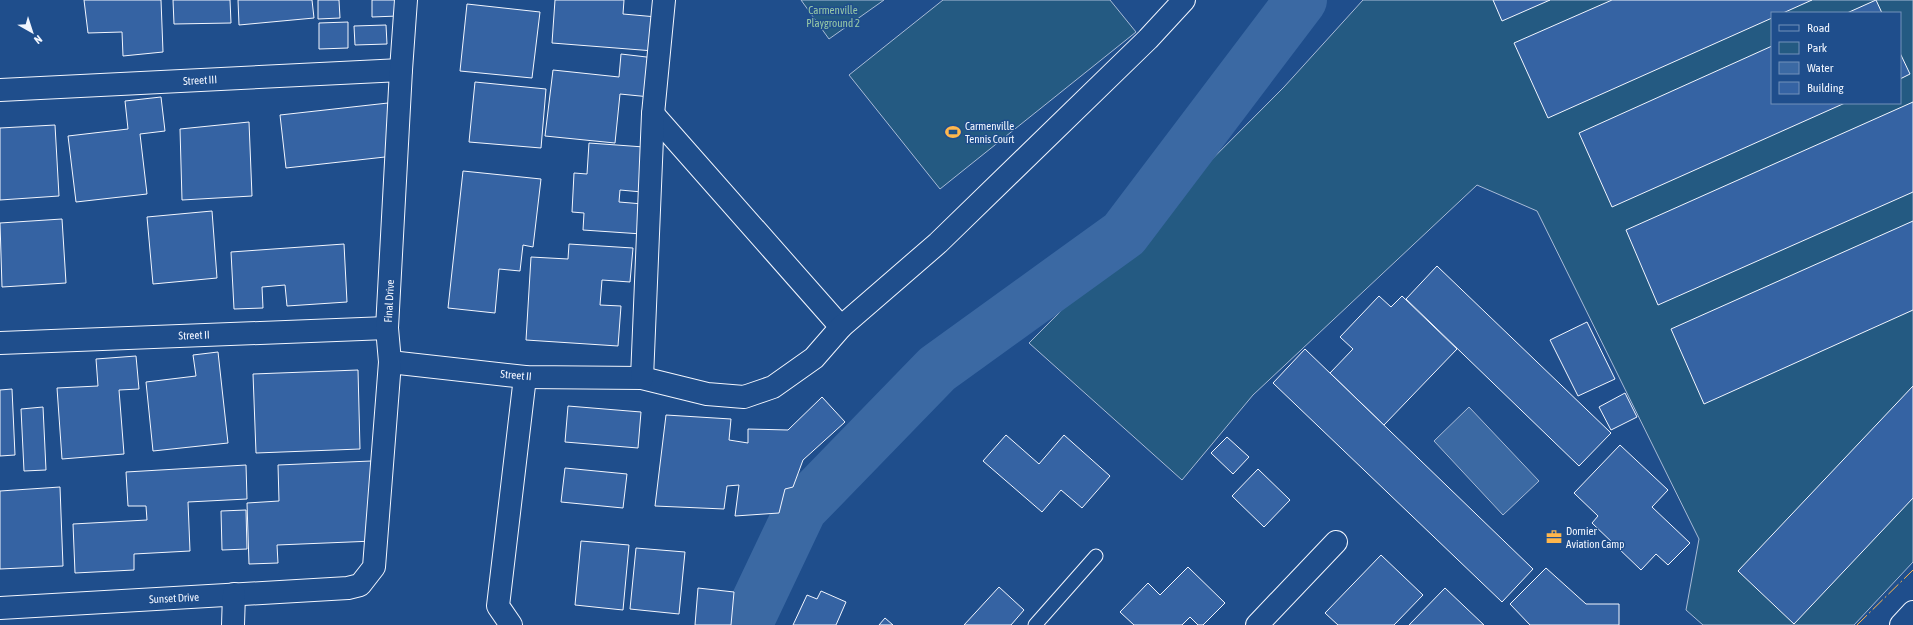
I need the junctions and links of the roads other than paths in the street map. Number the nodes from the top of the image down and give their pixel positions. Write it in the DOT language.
graph roads {
  1 [pos="406,0"];
  2 [pos="664,0"];
  3 [pos="1184,0"];
  4 [pos="401,70"];
  5 [pos="0,90"];
  6 [pos="653,114"];
  7 [pos="841,327"];
  8 [pos="387,328"];
  9 [pos="0,343"];
  10 [pos="390,362"];
  11 [pos="525,377"];
  12 [pos="642,378"];
  13 [pos="1336,542"];
  14 [pos="1096,556"];
  15 [pos="348,588"];
  16 [pos="234,594"];
  17 [pos="0,608"];
  18 [pos="1913,612"];
  19 [pos="233,625"];
  20 [pos="511,625"];
  21 [pos="1035,625"];
  22 [pos="1257,625"];
  23 [pos="1900,625"];
  1 -- 4 [label="street, Final Drive"];
  2 -- 6 [label="street"];
  3 -- 7 [label="street, Street II"];
  4 -- 5 [label="street, Street III"];
  4 -- 8 [label="street, Final Drive"];
  6 -- 7 [label="street"];
  6 -- 12 [label="street"];
  7 -- 12 [label="street, Street II"];
  8 -- 9 [label="street, Street II"];
  8 -- 10 [label="street, Final Drive"];
  10 -- 11 [label="street, Street II"];
  10 -- 15 [label="street, Final Drive"];
  11 -- 12 [label="street, Street II"];
  11 -- 20 [label="street"];
  13 -- 22 [label="street"];
  14 -- 21 [label="lane"];
  15 -- 16 [label="street, Sunset Drive"];
  16 -- 17 [label="street, Sunset Drive"];
  16 -- 19 [label="street"];
  18 -- 23 [label="street"];
}
